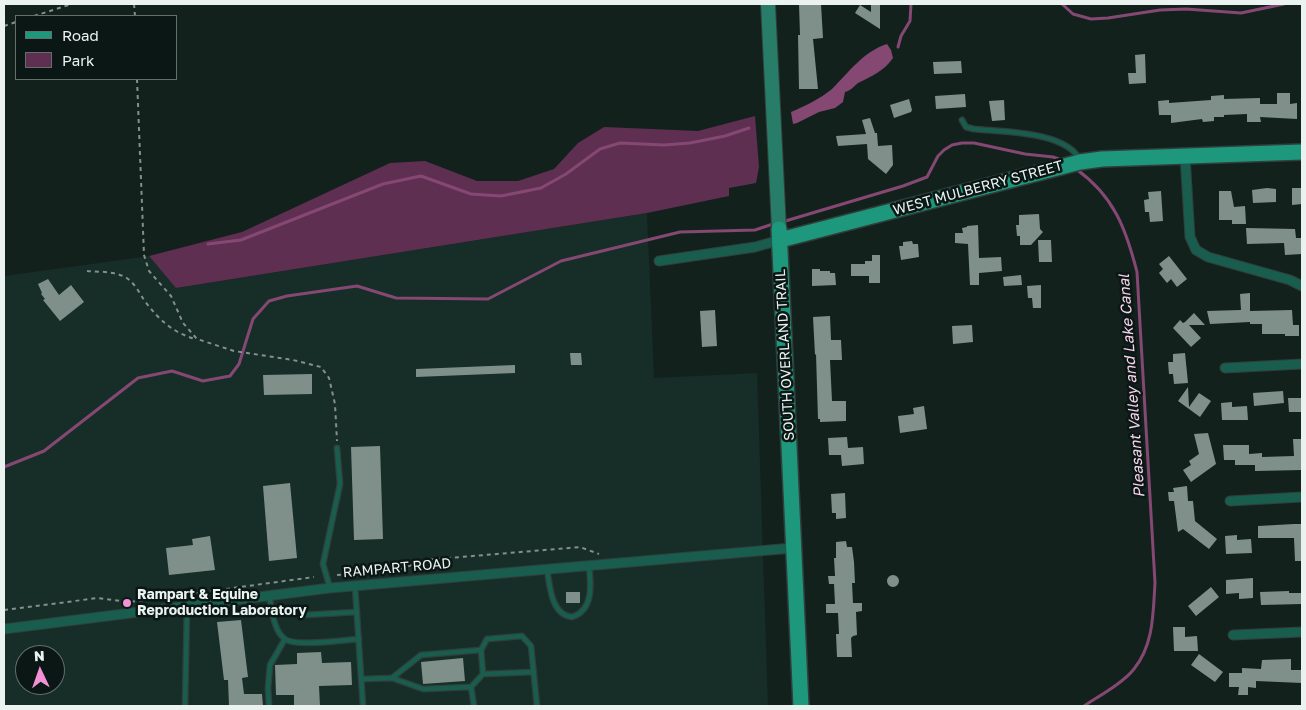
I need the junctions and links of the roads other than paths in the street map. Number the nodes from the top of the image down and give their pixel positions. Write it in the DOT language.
graph roads {
  1 [pos="768,4"];
  2 [pos="962,120"];
  3 [pos="1302,152"];
  4 [pos="1185,156"];
  5 [pos="1077,162"];
  6 [pos="779,228"];
  7 [pos="659,261"];
  8 [pos="1302,286"];
  9 [pos="1302,364"];
  10 [pos="1225,368"];
  11 [pos="337,448"];
  12 [pos="1302,497"];
  13 [pos="1230,501"];
  14 [pos="794,548"];
  15 [pos="589,565"];
  16 [pos="547,569"];
  17 [pos="355,586"];
  18 [pos="330,588"];
  19 [pos="269,596"];
  20 [pos="187,605"];
  21 [pos="357,612"];
  22 [pos="304,615"];
  23 [pos="4,629"];
  24 [pos="1302,632"];
  25 [pos="1234,635"];
  26 [pos="284,639"];
  27 [pos="359,639"];
  28 [pos="481,650"];
  29 [pos="534,672"];
  30 [pos="483,674"];
  31 [pos="392,678"];
  32 [pos="362,679"];
  33 [pos="471,687"];
  34 [pos="185,706"];
  35 [pos="270,706"];
  36 [pos="363,706"];
  37 [pos="474,706"];
  38 [pos="537,706"];
  39 [pos="801,706"];
  1 -- 6 [label="main road, SOUTH OVERLAND TRAIL"];
  2 -- 5 [label="lane"];
  3 -- 4 [label="main road, WEST MULBERRY STREET"];
  4 -- 5 [label="main road, WEST MULBERRY STREET"];
  4 -- 8 [label="street"];
  5 -- 6 [label="main road, WEST MULBERRY STREET"];
  6 -- 7 [label="street, WEST MULBERRY STREET"];
  6 -- 14 [label="main road, SOUTH OVERLAND TRAIL"];
  9 -- 10 [label="street"];
  11 -- 18 [label="lane"];
  12 -- 13 [label="street"];
  14 -- 15 [label="street, RAMPART ROAD"];
  14 -- 39 [label="main road, SOUTH OVERLAND TRAIL"];
  15 -- 16 [label="street, RAMPART ROAD"];
  15 -- 16 [label="lane"];
  16 -- 17 [label="street, RAMPART ROAD"];
  17 -- 18 [label="street, RAMPART ROAD"];
  17 -- 21 [label="lane"];
  18 -- 19 [label="street, RAMPART ROAD"];
  19 -- 20 [label="street, RAMPART ROAD"];
  19 -- 26 [label="lane"];
  20 -- 23 [label="street, RAMPART ROAD"];
  20 -- 34 [label="lane"];
  21 -- 22 [label="lane"];
  21 -- 27 [label="lane"];
  24 -- 25 [label="street"];
  26 -- 27 [label="lane"];
  26 -- 35 [label="lane"];
  27 -- 32 [label="lane"];
  28 -- 29 [label="lane"];
  28 -- 30 [label="lane"];
  28 -- 31 [label="lane"];
  29 -- 30 [label="lane"];
  29 -- 38 [label="lane"];
  30 -- 33 [label="lane"];
  31 -- 32 [label="lane"];
  31 -- 33 [label="lane"];
  32 -- 36 [label="lane"];
  33 -- 37 [label="lane"];
}
